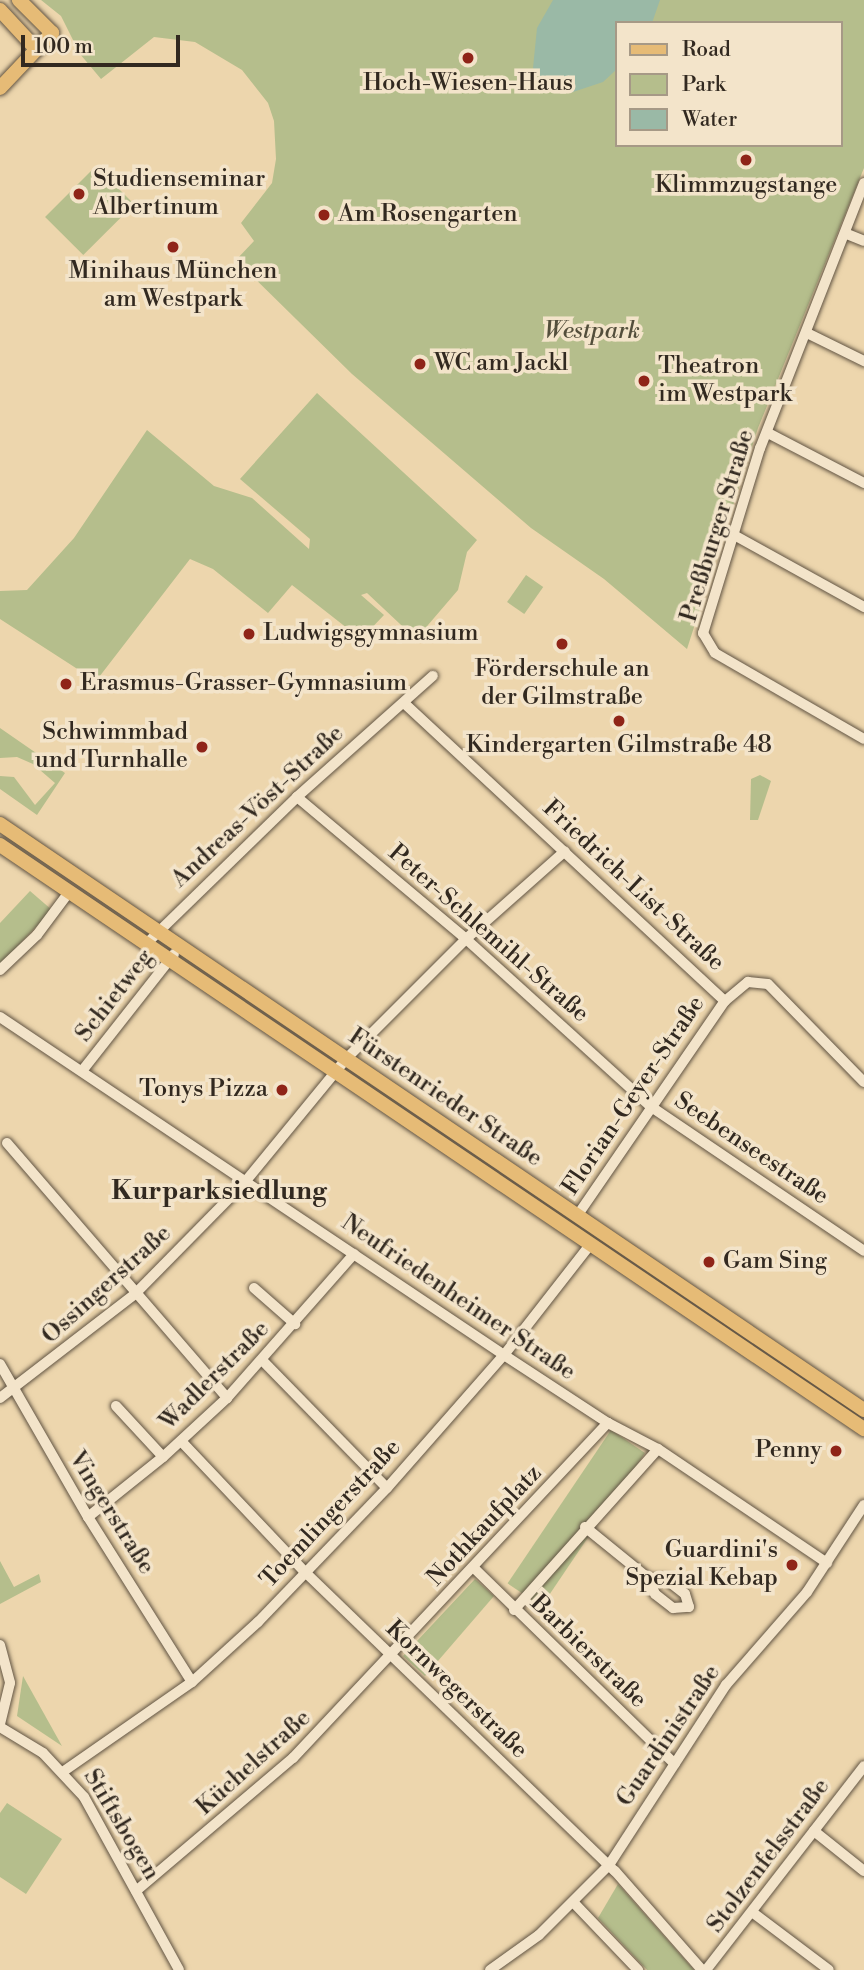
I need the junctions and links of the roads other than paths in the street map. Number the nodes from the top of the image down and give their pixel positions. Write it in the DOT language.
graph roads {
  1 [pos="19,0"];
  2 [pos="0,10"];
  3 [pos="37,50"];
  4 [pos="0,88"];
  5 [pos="864,183"];
  6 [pos="846,234"];
  7 [pos="864,241"];
  8 [pos="807,333"];
  9 [pos="864,361"];
  10 [pos="768,433"];
  11 [pos="864,484"];
  12 [pos="734,535"];
  13 [pos="864,607"];
  14 [pos="433,676"];
  15 [pos="404,703"];
  16 [pos="864,738"];
  17 [pos="297,797"];
  18 [pos="0,824"];
  19 [pos="0,845"];
  20 [pos="565,851"];
  21 [pos="69,892"];
  22 [pos="157,930"];
  23 [pos="466,939"];
  24 [pos="146,944"];
  25 [pos="179,946"];
  26 [pos="170,960"];
  27 [pos="0,970"];
  28 [pos="725,1001"];
  29 [pos="0,1017"];
  30 [pos="341,1065"];
  31 [pos="82,1071"];
  32 [pos="864,1082"];
  33 [pos="650,1106"];
  34 [pos="7,1143"];
  35 [pos="245,1182"];
  36 [pos="578,1216"];
  37 [pos="590,1245"];
  38 [pos="864,1251"];
  39 [pos="354,1254"];
  40 [pos="254,1288"];
  41 [pos="135,1294"];
  42 [pos="295,1324"];
  43 [pos="504,1355"];
  44 [pos="263,1361"];
  45 [pos="0,1364"];
  46 [pos="13,1390"];
  47 [pos="0,1398"];
  48 [pos="227,1398"];
  49 [pos="116,1406"];
  50 [pos="864,1410"];
  51 [pos="608,1423"];
  52 [pos="864,1429"];
  53 [pos="181,1441"];
  54 [pos="658,1449"];
  55 [pos="163,1457"];
  56 [pos="387,1488"];
  57 [pos="864,1505"];
  58 [pos="88,1517"];
  59 [pos="585,1527"];
  60 [pos="827,1563"];
  61 [pos="475,1569"];
  62 [pos="306,1573"];
  63 [pos="649,1579"];
  64 [pos="514,1610"];
  65 [pos="0,1644"];
  66 [pos="391,1657"];
  67 [pos="192,1682"];
  68 [pos="0,1726"];
  69 [pos="675,1764"];
  70 [pos="864,1766"];
  71 [pos="64,1772"];
  72 [pos="814,1832"];
  73 [pos="609,1865"];
  74 [pos="864,1871"];
  75 [pos="136,1891"];
  76 [pos="574,1903"];
  77 [pos="752,1912"];
  78 [pos="179,1970"];
  79 [pos="490,1970"];
  80 [pos="638,1970"];
  81 [pos="704,1970"];
  82 [pos="829,1970"];
  1 -- 3 [label="main road"];
  2 -- 3 [label="main road"];
  3 -- 4 [label="main road"];
  5 -- 6 [label="street, Preßburger Straße"];
  6 -- 7 [label="street"];
  6 -- 8 [label="street, Preßburger Straße"];
  8 -- 9 [label="street"];
  8 -- 10 [label="street, Preßburger Straße"];
  10 -- 11 [label="street"];
  10 -- 12 [label="street, Preßburger Straße"];
  12 -- 13 [label="street"];
  12 -- 16 [label="street, Preßburger Straße"];
  14 -- 15 [label="street, Andreas-Vöst-Straße"];
  15 -- 17 [label="street, Andreas-Vöst-Straße"];
  15 -- 20 [label="street, Friedrich-List-Straße"];
  17 -- 22 [label="street, Andreas-Vöst-Straße"];
  17 -- 23 [label="street, Peter-Schlemihl-Straße"];
  18 -- 22 [label="main road, Fürstenrieder Straße"];
  19 -- 21 [label="main road, Fürstenrieder Straße"];
  20 -- 23 [label="street, Ossingerstraße"];
  20 -- 28 [label="street, Friedrich-List-Straße"];
  21 -- 24 [label="main road, Fürstenrieder Straße"];
  21 -- 27 [label="street"];
  22 -- 24 [label="street, Andreas-Vöst-Straße"];
  22 -- 25 [label="main road, Fürstenrieder Straße"];
  23 -- 30 [label="street, Ossingerstraße"];
  23 -- 33 [label="street, Peter-Schlemihl-Straße"];
  24 -- 26 [label="main road, Fürstenrieder Straße"];
  25 -- 26 [label="street, Schietweg"];
  25 -- 30 [label="main road, Fürstenrieder Straße"];
  26 -- 30 [label="main road, Fürstenrieder Straße"];
  26 -- 31 [label="street, Schietweg"];
  28 -- 32 [label="street, Friedrich-List-Straße"];
  28 -- 33 [label="street, Florian-Geyer-Straße"];
  29 -- 31 [label="street, Neufriedenheimer Straße"];
  30 -- 35 [label="street, Ossingerstraße"];
  30 -- 36 [label="main road, Fürstenrieder Straße"];
  30 -- 37 [label="main road, Fürstenrieder Straße"];
  31 -- 35 [label="street, Neufriedenheimer Straße"];
  33 -- 36 [label="street, Florian-Geyer-Straße"];
  33 -- 38 [label="street, Seebenseestraße"];
  34 -- 41 [label="street"];
  35 -- 39 [label="street, Neufriedenheimer Straße"];
  35 -- 41 [label="street, Ossingerstraße"];
  36 -- 50 [label="main road, Fürstenrieder Straße"];
  37 -- 43 [label="street, Toemlingerstraße"];
  37 -- 52 [label="main road, Fürstenrieder Straße"];
  39 -- 42 [label="street, Wadlerstraße"];
  39 -- 43 [label="street, Neufriedenheimer Straße"];
  40 -- 42 [label="street, Wadlerstraße"];
  41 -- 46 [label="street, Ossingerstraße"];
  41 -- 48 [label="street"];
  42 -- 44 [label="street, Wadlerstraße"];
  43 -- 51 [label="street, Neufriedenheimer Straße"];
  43 -- 56 [label="street, Toemlingerstraße"];
  44 -- 48 [label="street, Wadlerstraße"];
  44 -- 56 [label="street"];
  45 -- 46 [label="street, Vingerstraße"];
  46 -- 47 [label="street, Ossingerstraße"];
  46 -- 58 [label="street, Vingerstraße"];
  48 -- 53 [label="street, Wadlerstraße"];
  49 -- 55 [label="street, Wadlerstraße"];
  51 -- 54 [label="street, Neufriedenheimer Straße"];
  51 -- 61 [label="street, Nothkaufplatz"];
  53 -- 55 [label="street, Wadlerstraße"];
  53 -- 62 [label="street, Kornwegerstraße"];
  54 -- 59 [label="street"];
  54 -- 60 [label="street, Neufriedenheimer Straße"];
  55 -- 58 [label="street, Wadlerstraße"];
  56 -- 62 [label="street, Toemlingerstraße"];
  57 -- 60 [label="street, Guardinistraße"];
  58 -- 67 [label="street, Vingerstraße"];
  59 -- 63 [label="street"];
  59 -- 64 [label="street"];
  60 -- 69 [label="street, Guardinistraße"];
  61 -- 64 [label="street, Barbierstraße"];
  61 -- 66 [label="street, Nothkaufplatz"];
  62 -- 66 [label="street, Kornwegerstraße"];
  62 -- 67 [label="street, Toemlingerstraße"];
  64 -- 69 [label="street, Barbierstraße"];
  65 -- 68 [label="street"];
  66 -- 73 [label="street, Kornwegerstraße"];
  66 -- 75 [label="street, Küchelstraße"];
  67 -- 71 [label="street, Toemlingerstraße"];
  68 -- 71 [label="street, Stiftsbogen"];
  69 -- 73 [label="street, Guardinistraße"];
  70 -- 72 [label="street, Stolzenfelsstraße"];
  71 -- 75 [label="street, Stiftsbogen"];
  72 -- 74 [label="street"];
  72 -- 77 [label="street, Stolzenfelsstraße"];
  73 -- 76 [label="street, Guardinistraße"];
  73 -- 81 [label="street, Kornwegerstraße"];
  75 -- 78 [label="street, Stiftsbogen"];
  76 -- 79 [label="street, Guardinistraße"];
  76 -- 80 [label="street"];
  77 -- 81 [label="street, Stolzenfelsstraße"];
  77 -- 82 [label="street"];
}
